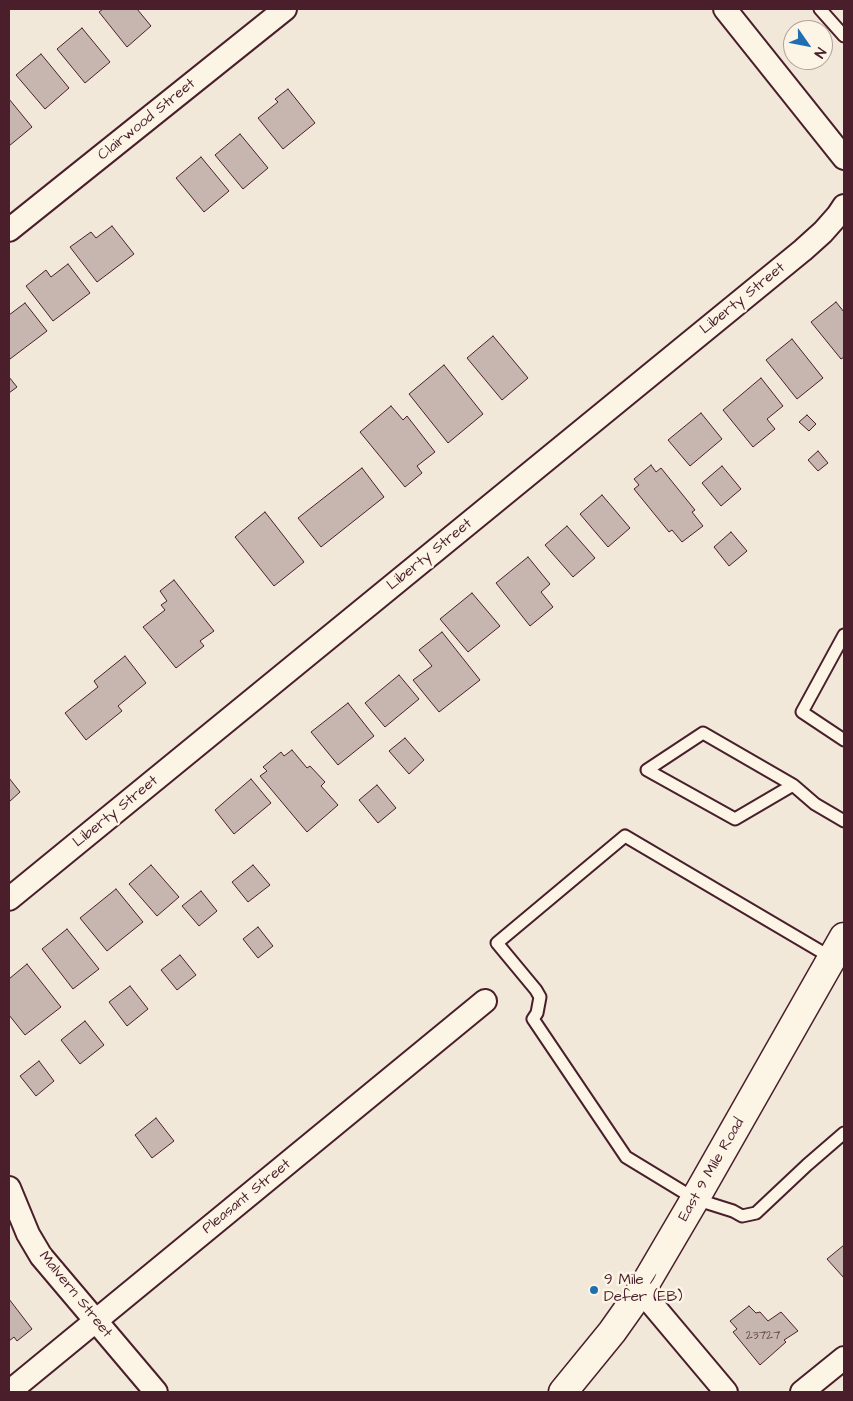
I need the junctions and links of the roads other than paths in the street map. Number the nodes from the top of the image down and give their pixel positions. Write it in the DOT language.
graph roads {
  1 [pos="285,9"];
  2 [pos="726,9"];
  3 [pos="820,9"];
  4 [pos="844,36"];
  5 [pos="844,158"];
  6 [pos="844,206"];
  7 [pos="9,230"];
  8 [pos="844,635"];
  9 [pos="844,740"];
  10 [pos="793,785"];
  11 [pos="844,821"];
  12 [pos="9,899"];
  13 [pos="838,948"];
  14 [pos="485,1001"];
  15 [pos="844,1134"];
  16 [pos="9,1188"];
  17 [pos="695,1199"];
  18 [pos="641,1290"];
  19 [pos="96,1321"];
  20 [pos="844,1358"];
  21 [pos="10,1392"];
  22 [pos="156,1392"];
  23 [pos="563,1392"];
  24 [pos="726,1392"];
  25 [pos="802,1392"];
  1 -- 7 [label="street, Clairwood Street"];
  2 -- 5 [label="street"];
  3 -- 4 [label="lane"];
  6 -- 12 [label="street, Liberty Street"];
  8 -- 9 [label="lane"];
  10 -- 10 [label="lane"];
  10 -- 11 [label="lane"];
  13 -- 17 [label="main road, East 9 Mile Road"];
  13 -- 17 [label="lane"];
  14 -- 19 [label="street, Pleasant Street"];
  15 -- 17 [label="lane"];
  16 -- 19 [label="street, Malvern Street"];
  17 -- 18 [label="main road, East 9 Mile Road"];
  18 -- 23 [label="main road, East 9 Mile Road"];
  18 -- 24 [label="street"];
  19 -- 21 [label="street, Pleasant Street"];
  19 -- 22 [label="street, Malvern Street"];
  20 -- 25 [label="street"];
}
